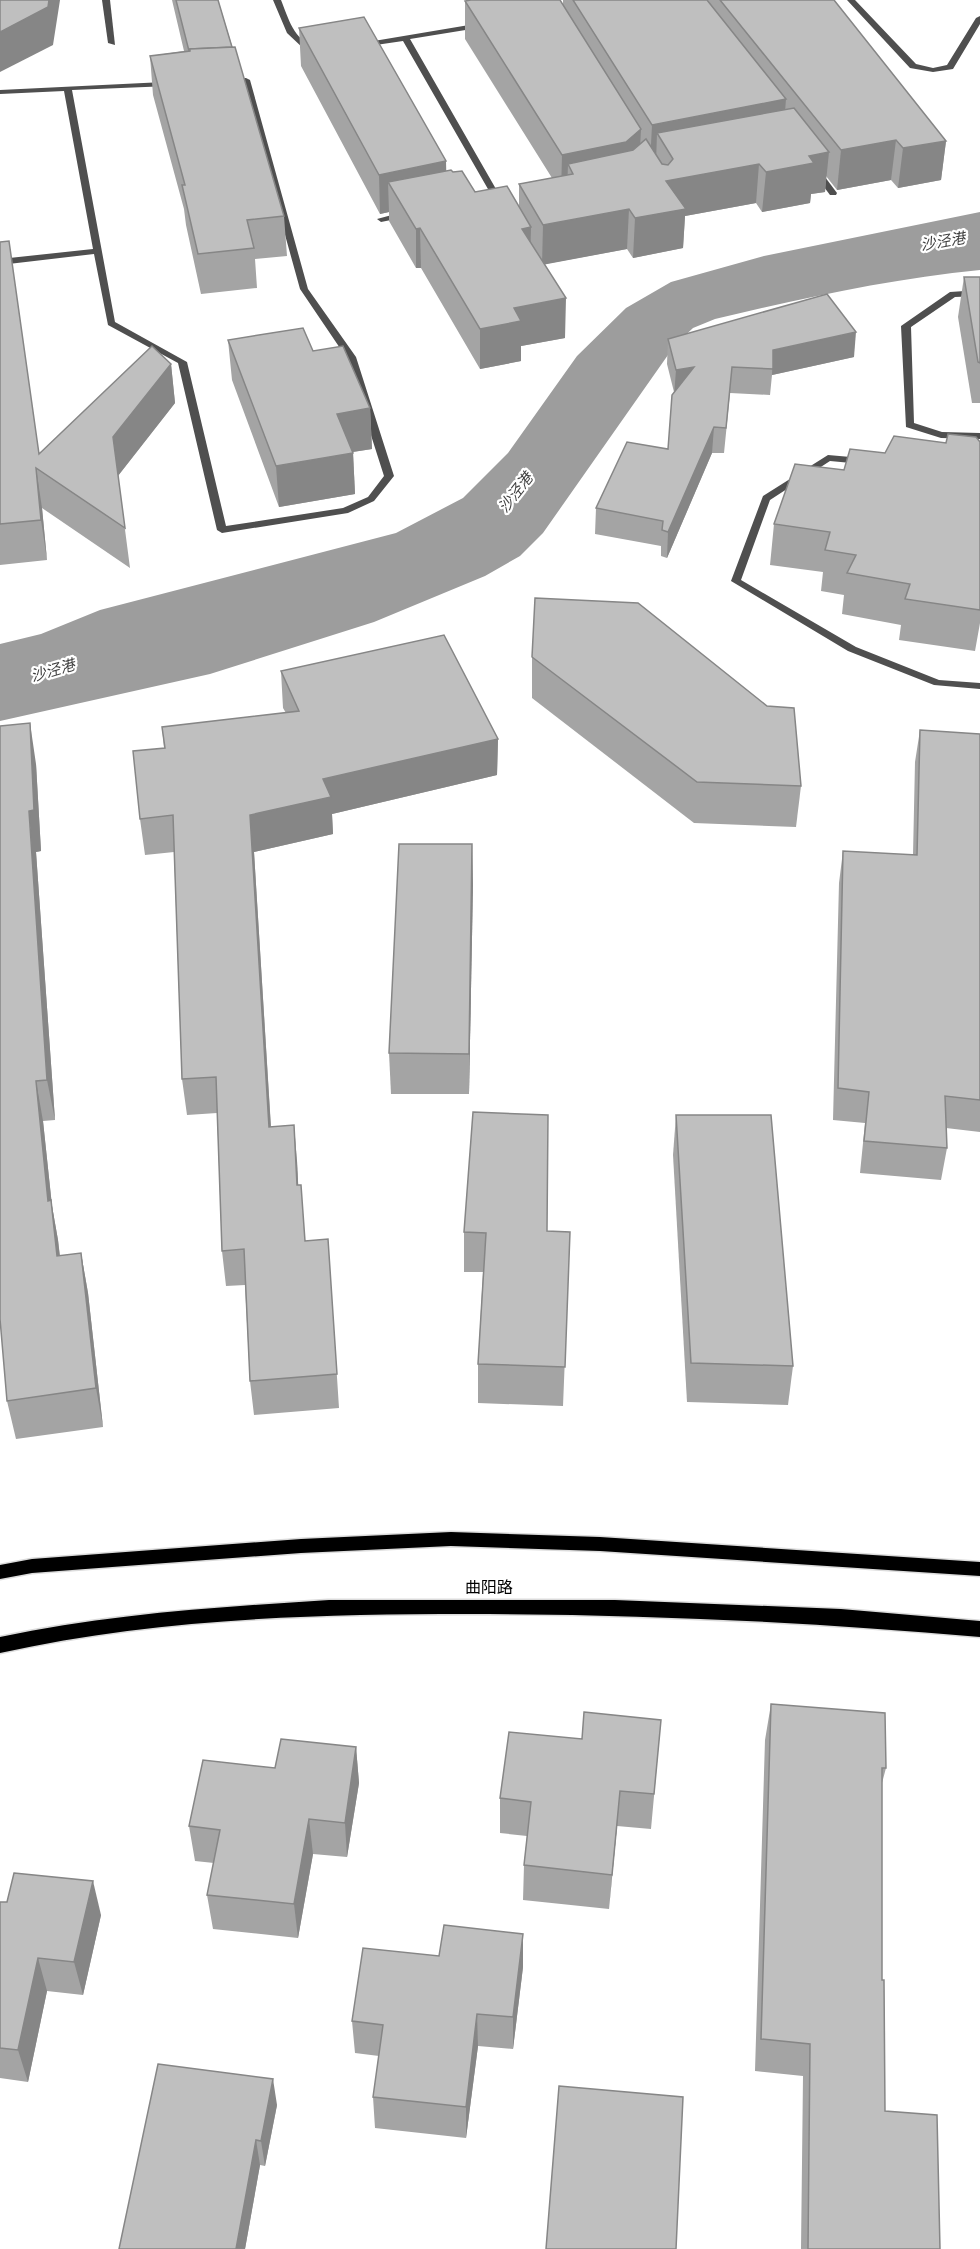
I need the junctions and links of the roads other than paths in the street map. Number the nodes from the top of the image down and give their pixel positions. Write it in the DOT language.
graph roads {
  1 [pos="106,0"];
  2 [pos="277,0"];
  3 [pos="851,0"];
  4 [pos="980,18"];
  5 [pos="494,22"];
  6 [pos="405,38"];
  7 [pos="112,43"];
  8 [pos="354,46"];
  9 [pos="319,47"];
  10 [pos="68,88"];
  11 [pos="0,92"];
  12 [pos="813,167"];
  13 [pos="833,193"];
  14 [pos="487,206"];
  15 [pos="414,212"];
  16 [pos="381,219"];
  17 [pos="98,251"];
  18 [pos="0,262"];
  19 [pos="980,293"];
  20 [pos="980,436"];
  21 [pos="876,463"];
  22 [pos="980,686"];
  23 [pos="980,1569"];
  24 [pos="0,1572"];
  25 [pos="980,1629"];
  26 [pos="0,1644"];
  1 -- 7 [label="lane"];
  2 -- 9 [label="lane"];
  3 -- 4 [label="lane"];
  5 -- 6 [label="lane"];
  6 -- 8 [label="lane"];
  6 -- 14 [label="lane"];
  10 -- 11 [label="lane"];
  10 -- 17 [label="lane"];
  10 -- 17 [label="lane"];
  12 -- 13 [label="lane"];
  15 -- 16 [label="lane"];
  17 -- 18 [label="lane"];
  19 -- 20 [label="lane"];
  21 -- 22 [label="lane"];
  23 -- 24 [label="main road"];
  25 -- 26 [label="main road, 曲阳路"];
}
